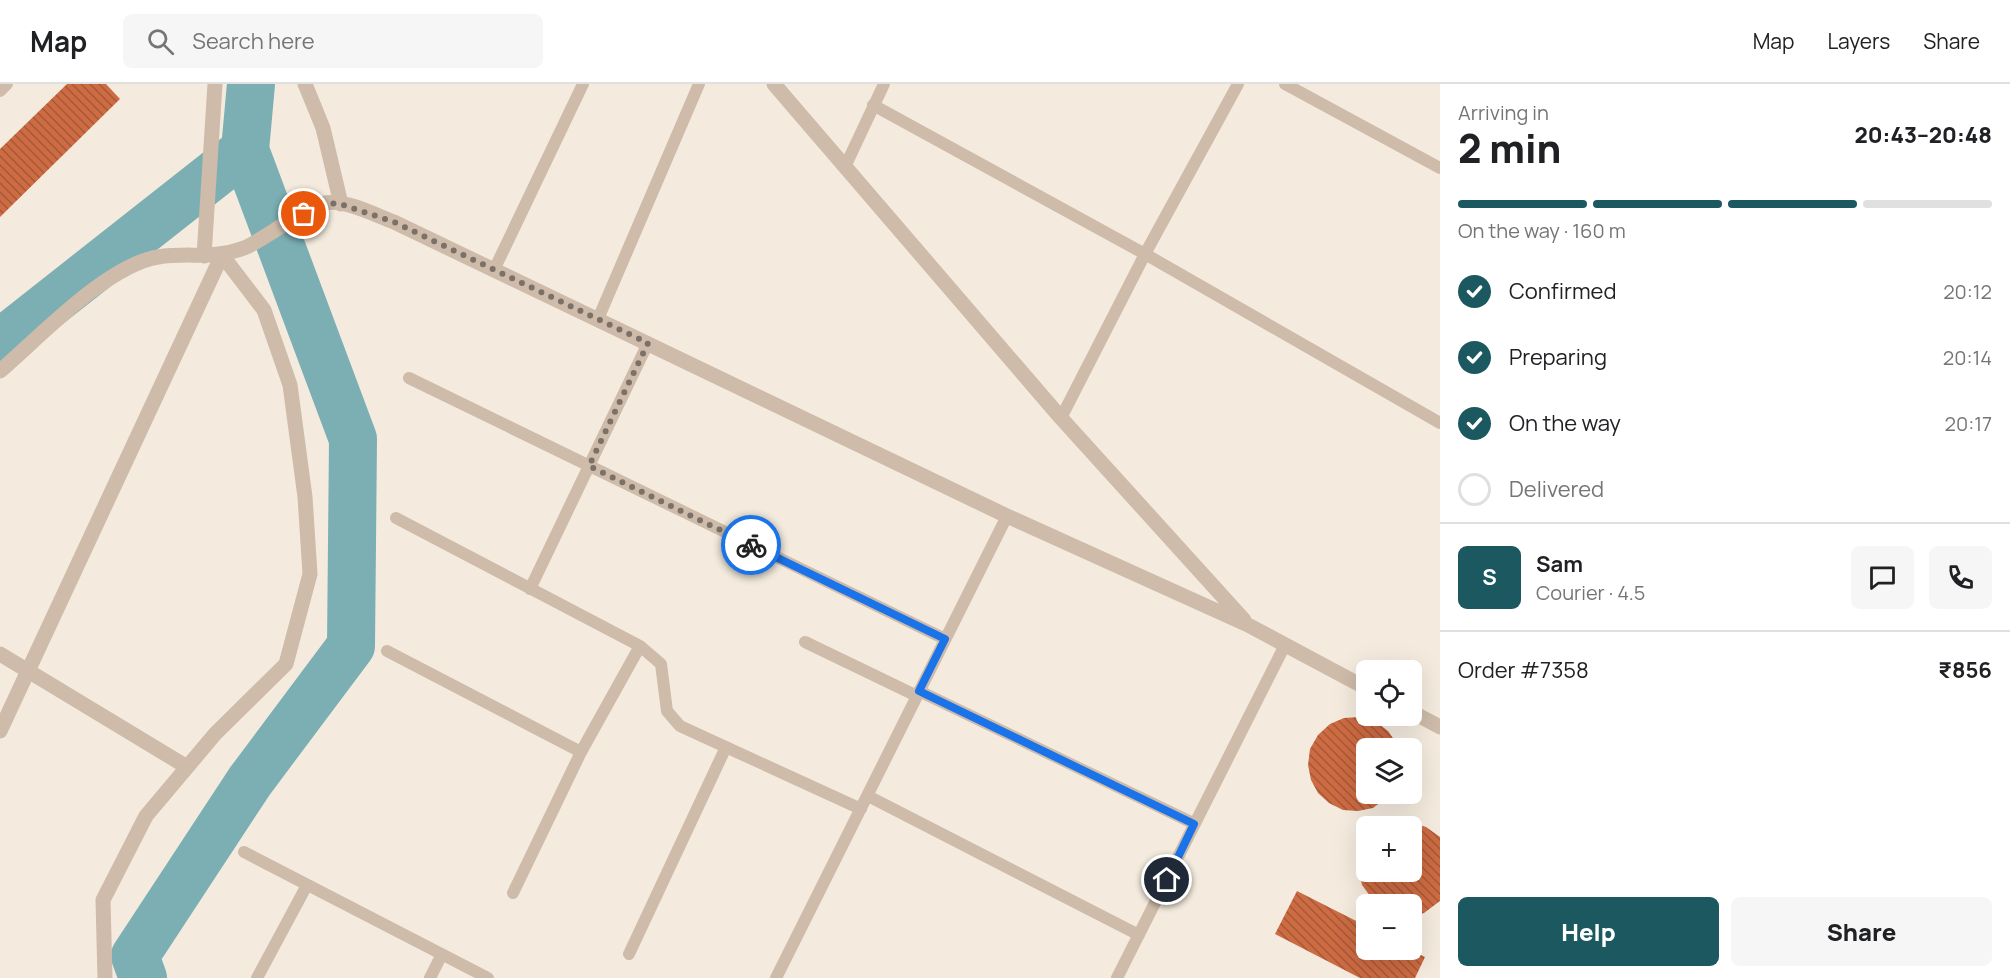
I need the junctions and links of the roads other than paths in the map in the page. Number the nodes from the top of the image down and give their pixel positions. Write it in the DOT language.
graph roads {
  1 [pos="7,84"];
  2 [pos="583,84"];
  3 [pos="699,84"];
  4 [pos="774,84"];
  5 [pos="884,84"];
  6 [pos="1238,84"];
  7 [pos="1285,84"];
  8 [pos="309,85"];
  9 [pos="214,86"];
  10 [pos="0,91"];
  11 [pos="873,105"];
  12 [pos="845,166"];
  13 [pos="1440,168"];
  14 [pos="340,204"];
  15 [pos="1145,254"];
  16 [pos="204,255"];
  17 [pos="222,255"];
  18 [pos="494,270"];
  19 [pos="598,319"];
  20 [pos="648,343"];
  21 [pos="0,371"];
  22 [pos="409,378"];
  23 [pos="1061,418"];
  24 [pos="1440,423"];
  25 [pos="589,466"];
  26 [pos="1007,516"];
  27 [pos="396,518"];
  28 [pos="530,589"];
  29 [pos="1248,625"];
  30 [pos="945,639"];
  31 [pos="805,642"];
  32 [pos="1285,645"];
  33 [pos="640,646"];
  34 [pos="387,651"];
  35 [pos="0,654"];
  36 [pos="28,670"];
  37 [pos="1356,683"];
  38 [pos="918,694"];
  39 [pos="1422,717"];
  40 [pos="1440,727"];
  41 [pos="0,731"];
  42 [pos="726,747"];
  43 [pos="581,752"];
  44 [pos="188,767"];
  45 [pos="868,795"];
  46 [pos="861,808"];
  47 [pos="1194,824"];
  48 [pos="244,852"];
  49 [pos="307,885"];
  50 [pos="513,893"];
  51 [pos="1139,935"];
  52 [pos="442,954"];
  53 [pos="629,954"];
  54 [pos="105,978"];
  55 [pos="257,978"];
  56 [pos="430,978"];
  57 [pos="488,978"];
  58 [pos="776,978"];
  59 [pos="1118,978"];
  1 -- 10 [label="lane"];
  2 -- 18 [label="lane"];
  3 -- 19 [label="lane"];
  4 -- 12 [label="street"];
  5 -- 11 [label="lane"];
  6 -- 15 [label="lane"];
  7 -- 13 [label="lane"];
  8 -- 14 [label="street"];
  9 -- 16 [label="street"];
  11 -- 12 [label="lane"];
  11 -- 15 [label="lane"];
  12 -- 23 [label="street"];
  14 -- 17 [label="street"];
  14 -- 18 [label="street"];
  15 -- 23 [label="lane"];
  15 -- 24 [label="lane"];
  16 -- 17 [label="street"];
  16 -- 21 [label="street"];
  17 -- 36 [label="street"];
  17 -- 44 [label="street"];
  18 -- 19 [label="street"];
  19 -- 20 [label="street"];
  20 -- 25 [label="lane"];
  20 -- 26 [label="street"];
  22 -- 25 [label="lane"];
  23 -- 29 [label="street"];
  25 -- 28 [label="lane"];
  25 -- 30 [label="lane"];
  26 -- 29 [label="street"];
  26 -- 30 [label="lane"];
  27 -- 28 [label="lane"];
  28 -- 33 [label="lane"];
  29 -- 32 [label="street"];
  30 -- 38 [label="lane"];
  31 -- 38 [label="lane"];
  32 -- 37 [label="street"];
  32 -- 47 [label="lane"];
  33 -- 42 [label="lane"];
  33 -- 43 [label="lane"];
  34 -- 43 [label="lane"];
  35 -- 36 [label="street"];
  36 -- 41 [label="street"];
  36 -- 44 [label="street"];
  38 -- 45 [label="lane"];
  38 -- 47 [label="lane"];
  39 -- 40 [label="street"];
  42 -- 46 [label="lane"];
  42 -- 53 [label="lane"];
  43 -- 50 [label="lane"];
  44 -- 54 [label="street"];
  45 -- 46 [label="lane"];
  45 -- 51 [label="lane"];
  46 -- 58 [label="lane"];
  47 -- 51 [label="lane"];
  48 -- 49 [label="lane"];
  49 -- 52 [label="lane"];
  49 -- 55 [label="lane"];
  51 -- 59 [label="lane"];
  52 -- 56 [label="lane"];
  52 -- 57 [label="lane"];
}
